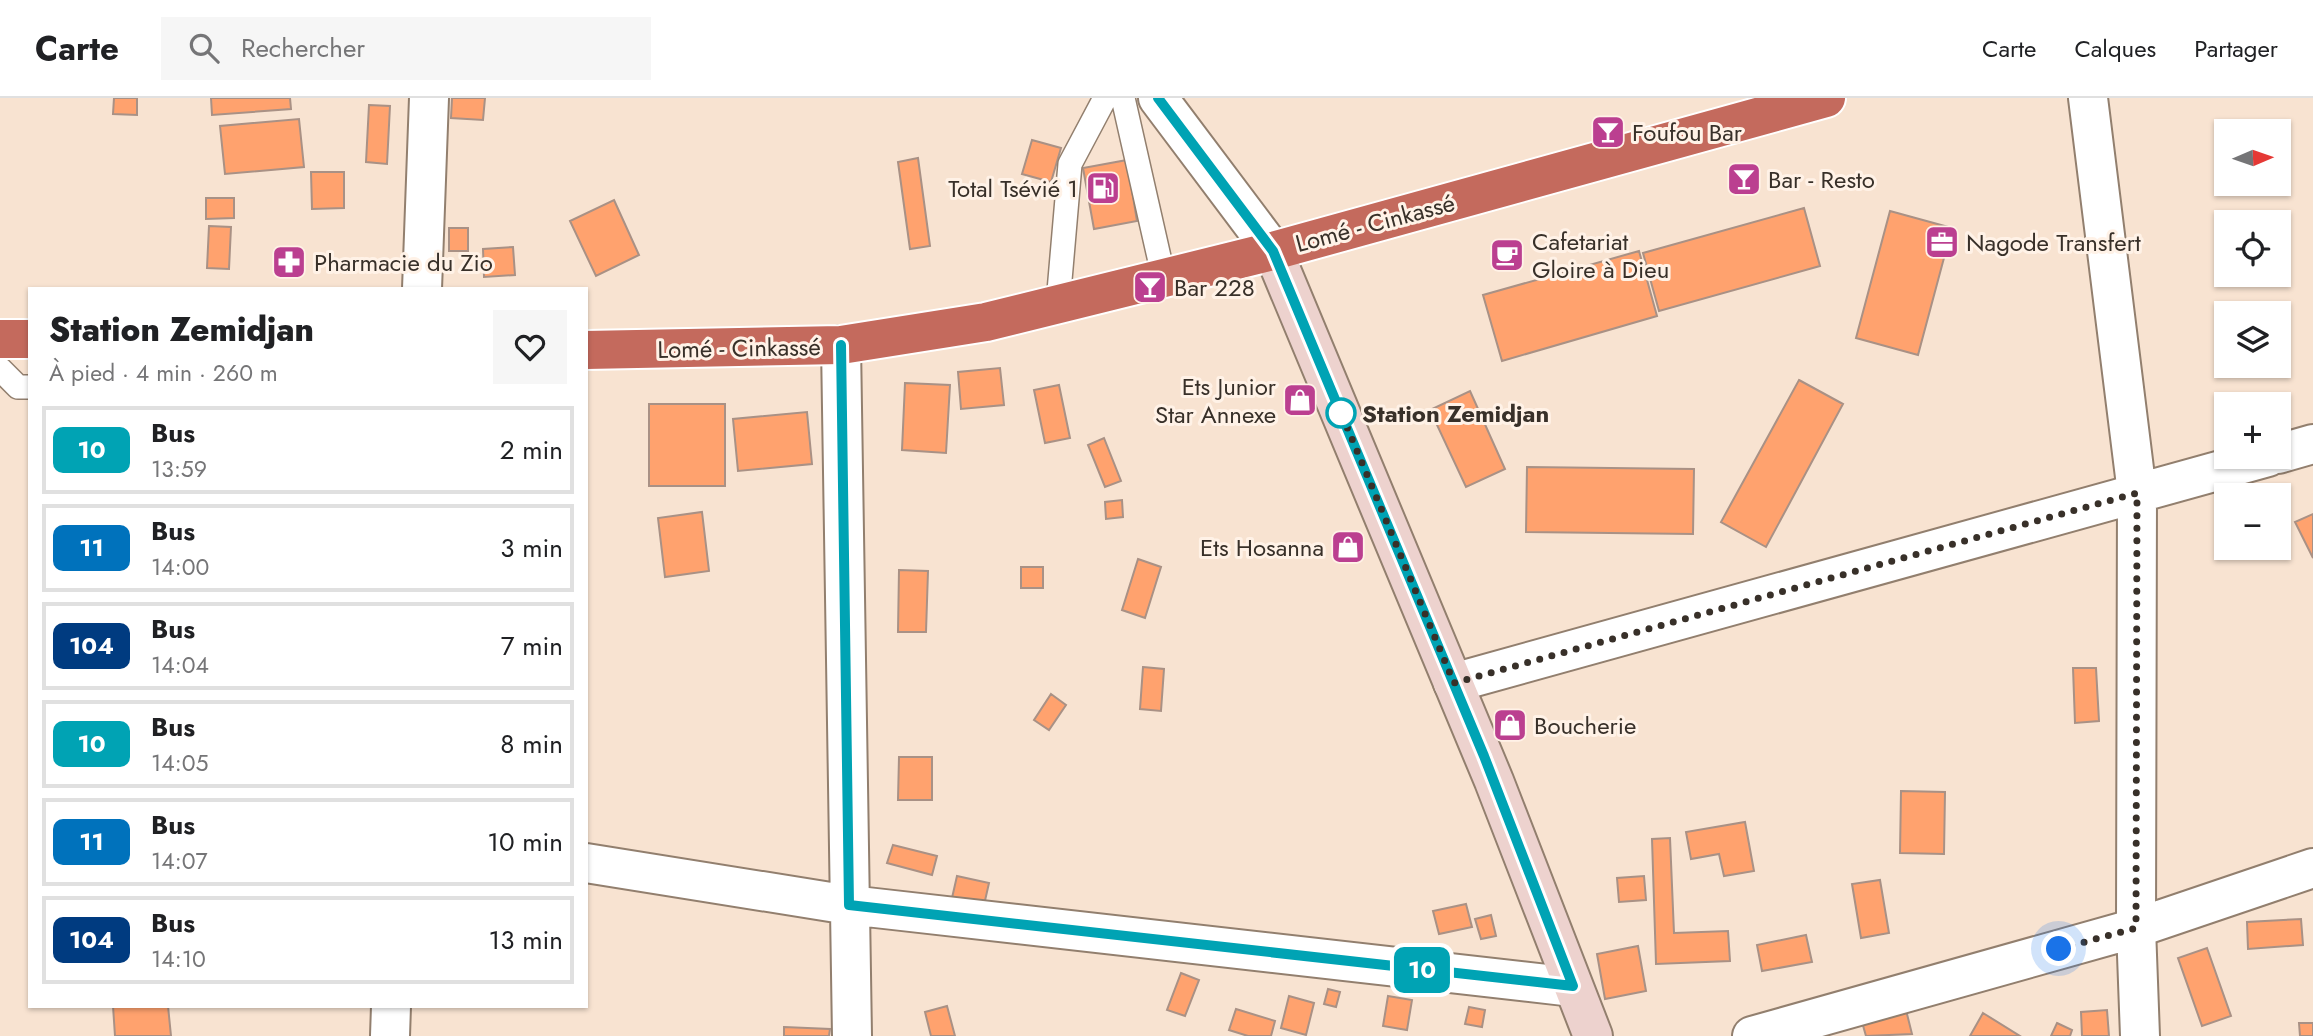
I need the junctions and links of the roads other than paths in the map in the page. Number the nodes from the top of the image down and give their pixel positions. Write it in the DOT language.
graph roads {
  1 [pos="429,98"];
  2 [pos="1105,98"];
  3 [pos="1123,98"];
  4 [pos="1158,98"];
  5 [pos="2088,98"];
  6 [pos="1808,100"];
  7 [pos="1273,251"];
  8 [pos="1164,279"];
  9 [pos="422,287"];
  10 [pos="1058,303"];
  11 [pos="0,339"];
  12 [pos="28,340"];
  13 [pos="841,345"];
  14 [pos="588,350"];
  15 [pos="0,369"];
  16 [pos="28,387"];
  17 [pos="2313,444"];
  18 [pos="2291,450"];
  19 [pos="2224,469"];
  20 [pos="2137,493"];
  21 [pos="1454,683"];
  22 [pos="588,863"];
  23 [pos="2313,868"];
  24 [pos="849,905"];
  25 [pos="2136,928"];
  26 [pos="1573,986"];
  27 [pos="391,1008"];
  28 [pos="390,1036"];
  29 [pos="852,1036"];
  30 [pos="1593,1036"];
  31 [pos="1752,1036"];
  32 [pos="2140,1036"];
  1 -- 9 [label="street"];
  2 -- 10 [label="lane"];
  3 -- 8 [label="lane"];
  4 -- 7 [label="street"];
  5 -- 20 [label="street"];
  6 -- 7 [label="highway, Lomé - Cinkassé"];
  7 -- 8 [label="highway, Lomé - Cinkassé"];
  7 -- 21 [label="main road"];
  8 -- 10 [label="highway, Lomé - Cinkassé"];
  10 -- 13 [label="highway, Lomé - Cinkassé"];
  11 -- 12 [label="highway"];
  13 -- 14 [label="highway, Lomé - Cinkassé"];
  13 -- 24 [label="street"];
  15 -- 16 [label="lane"];
  17 -- 18 [label="street"];
  19 -- 20 [label="street"];
  20 -- 21 [label="street"];
  20 -- 25 [label="street"];
  21 -- 26 [label="main road"];
  22 -- 24 [label="street"];
  23 -- 25 [label="street"];
  24 -- 26 [label="street"];
  24 -- 29 [label="street"];
  25 -- 31 [label="street"];
  25 -- 32 [label="street"];
  26 -- 30 [label="main road"];
  27 -- 28 [label="street"];
}
